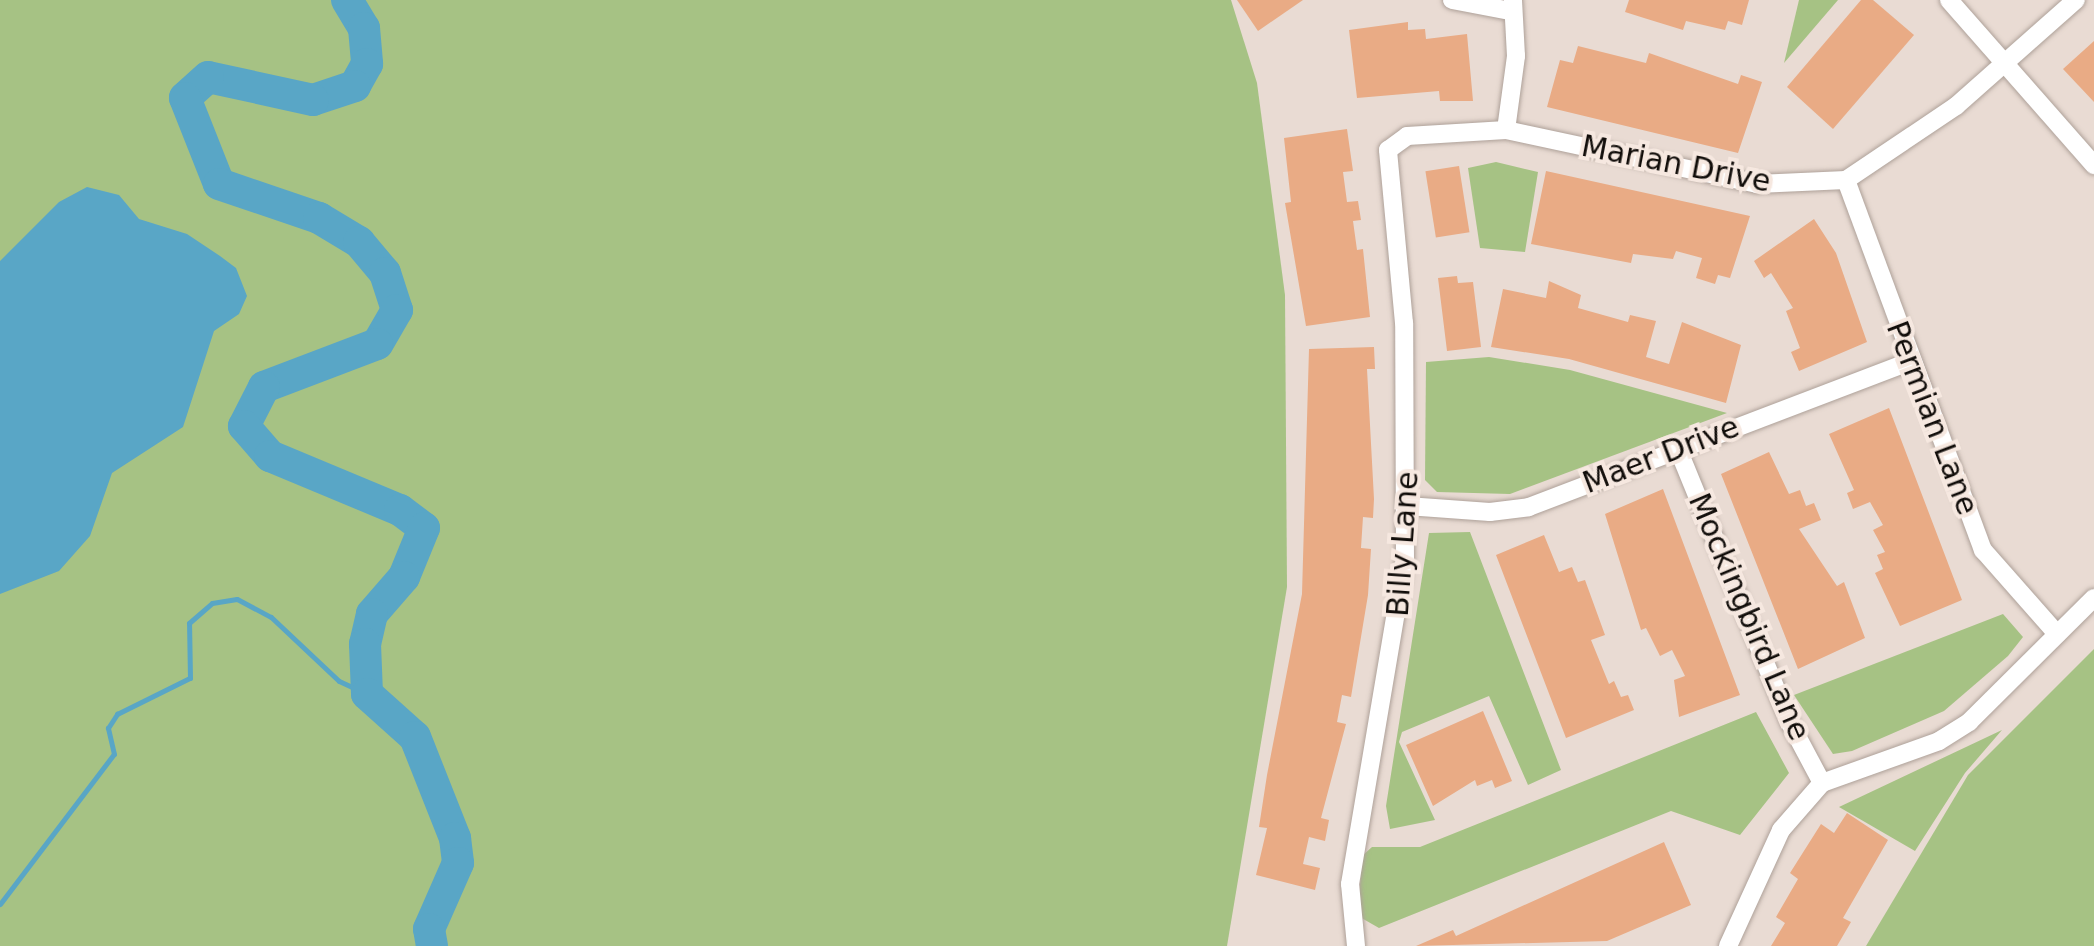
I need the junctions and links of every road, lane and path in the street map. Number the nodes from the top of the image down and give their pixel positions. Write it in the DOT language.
graph roads {
  1 [pos="1452,0"];
  2 [pos="1949,0"];
  3 [pos="2076,0"];
  4 [pos="1512,5"];
  5 [pos="2004,64"];
  6 [pos="1506,130"];
  7 [pos="1396,141"];
  8 [pos="2094,165"];
  9 [pos="1846,180"];
  10 [pos="1909,362"];
  11 [pos="1678,450"];
  12 [pos="1407,506"];
  13 [pos="2094,598"];
  14 [pos="2057,634"];
  15 [pos="1822,783"];
  16 [pos="1356,946"];
  17 [pos="1728,946"];
  1 -- 4 [label="street"];
  2 -- 5 [label="street"];
  3 -- 5 [label="street"];
  4 -- 6 [label="street"];
  5 -- 8 [label="street"];
  5 -- 9 [label="street"];
  6 -- 7 [label="street, Marian Drive"];
  6 -- 9 [label="street, Marian Drive"];
  7 -- 12 [label="street, Billy Lane"];
  9 -- 10 [label="street, Permian Lane"];
  10 -- 11 [label="street, Maer Drive"];
  10 -- 14 [label="street, Permian Lane"];
  11 -- 12 [label="street, Maer Drive"];
  11 -- 15 [label="street, Mockingbird Lane"];
  12 -- 16 [label="street, Billy Lane"];
  13 -- 14 [label="street"];
  14 -- 15 [label="street"];
  15 -- 17 [label="street"];
}
